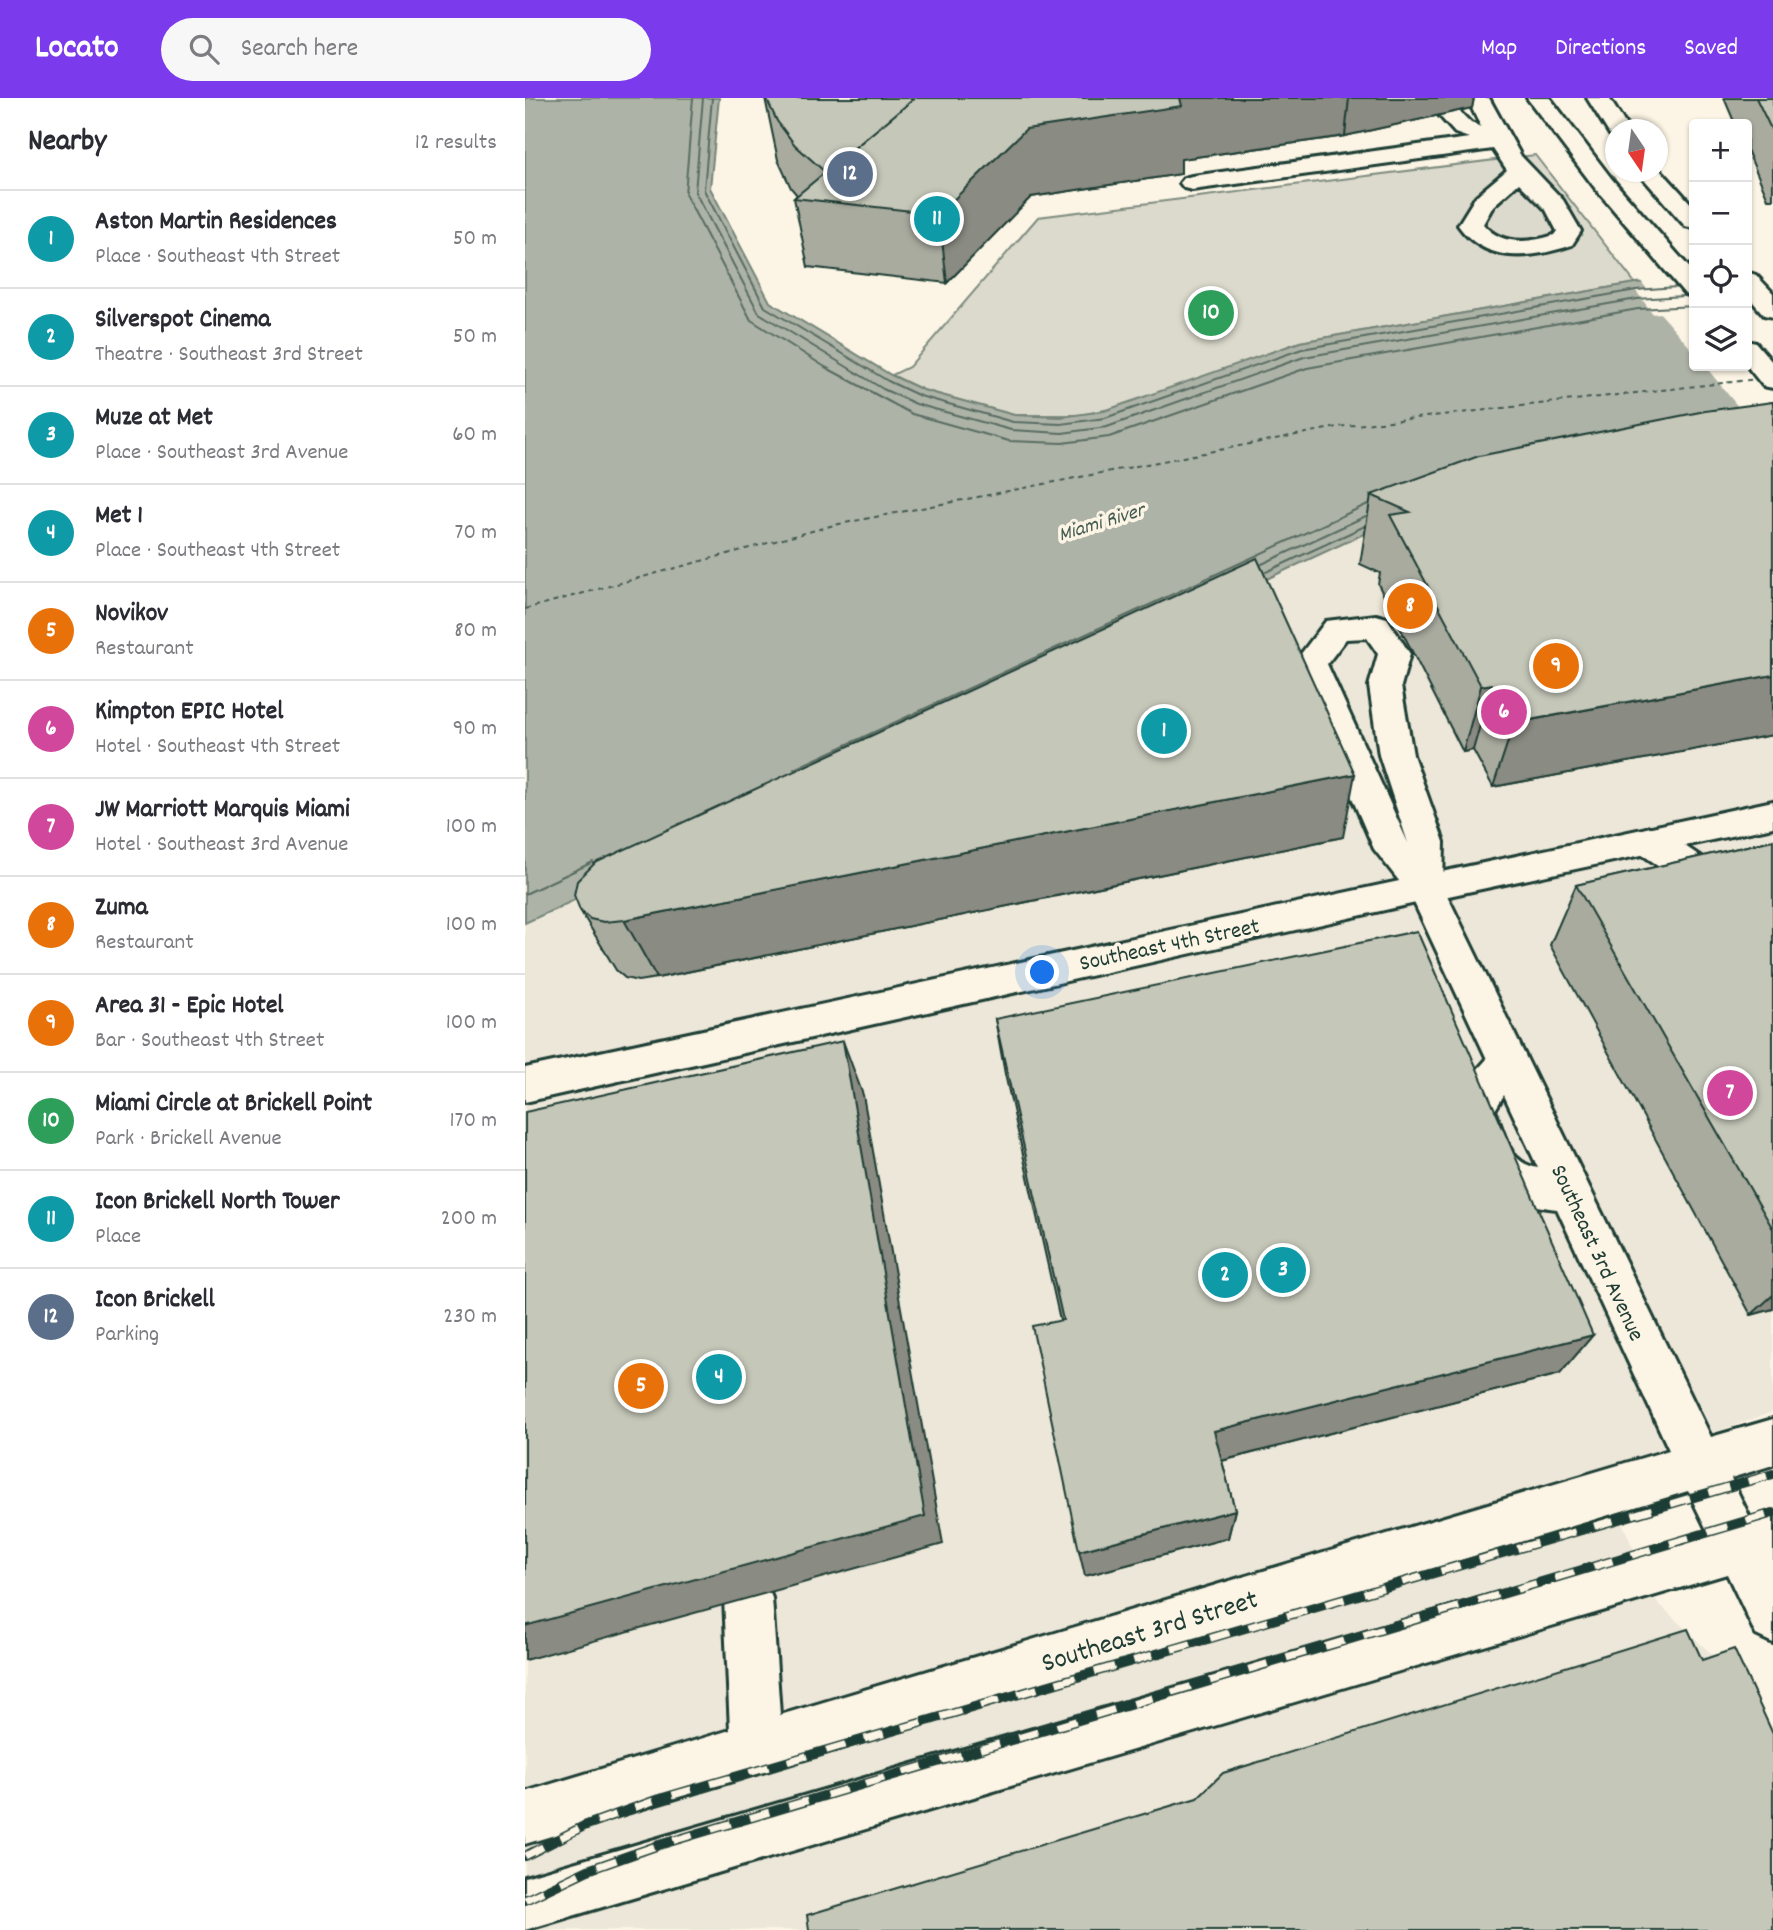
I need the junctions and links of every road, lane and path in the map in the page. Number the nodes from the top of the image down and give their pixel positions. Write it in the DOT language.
graph roads {
  1 [pos="1478,98"];
  2 [pos="1538,98"];
  3 [pos="1598,98"];
  4 [pos="1448,113"];
  5 [pos="1611,119"];
  6 [pos="1307,141"];
  7 [pos="1499,141"];
  8 [pos="1325,165"];
  9 [pos="1521,171"];
  10 [pos="1659,182"];
  11 [pos="1192,183"];
  12 [pos="1689,215"];
  13 [pos="1689,283"];
  14 [pos="1752,286"];
  15 [pos="1773,309"];
  16 [pos="1752,355"];
  17 [pos="1773,380"];
  18 [pos="1773,814"];
  19 [pos="1650,841"];
  20 [pos="1425,887"];
  21 [pos="1738,901"];
  22 [pos="1509,1062"];
  23 [pos="525,1085"];
  24 [pos="1570,1191"];
  25 [pos="1773,1442"];
  26 [pos="1699,1463"];
  27 [pos="1756,1542"];
  28 [pos="748,1598"];
  29 [pos="1773,1618"];
  30 [pos="757,1748"];
  31 [pos="525,1818"];
  32 [pos="525,1904"];
  1 -- 7 [label="street"];
  2 -- 13 [label="street"];
  3 -- 5 [label="street"];
  4 -- 7 [label="street"];
  6 -- 8 [label="street"];
  7 -- 8 [label="street"];
  7 -- 9 [label="street"];
  8 -- 11 [label="street"];
  10 -- 12 [label="street"];
  14 -- 15 [label="street"];
  16 -- 17 [label="street"];
  18 -- 19 [label="street, Southeast 4th Street"];
  19 -- 20 [label="street, Southeast 4th Street"];
  19 -- 21 [label="street"];
  20 -- 20 [label="street"];
  20 -- 22 [label="street, Southeast 3rd Avenue"];
  20 -- 23 [label="street, Southeast 4th Street"];
  22 -- 24 [label="street, Southeast 3rd Avenue"];
  22 -- 24 [label="street"];
  24 -- 26 [label="street, Southeast 3rd Avenue"];
  25 -- 26 [label="street, Southeast 3rd Street"];
  26 -- 27 [label="street, Southeast 3rd Avenue"];
  26 -- 30 [label="street, Southeast 3rd Street"];
  27 -- 29 [label="street, Southeast 3rd Avenue"];
  27 -- 32 [label="street"];
  28 -- 30 [label="street"];
  30 -- 31 [label="street, Southeast 3rd Street"];
}
